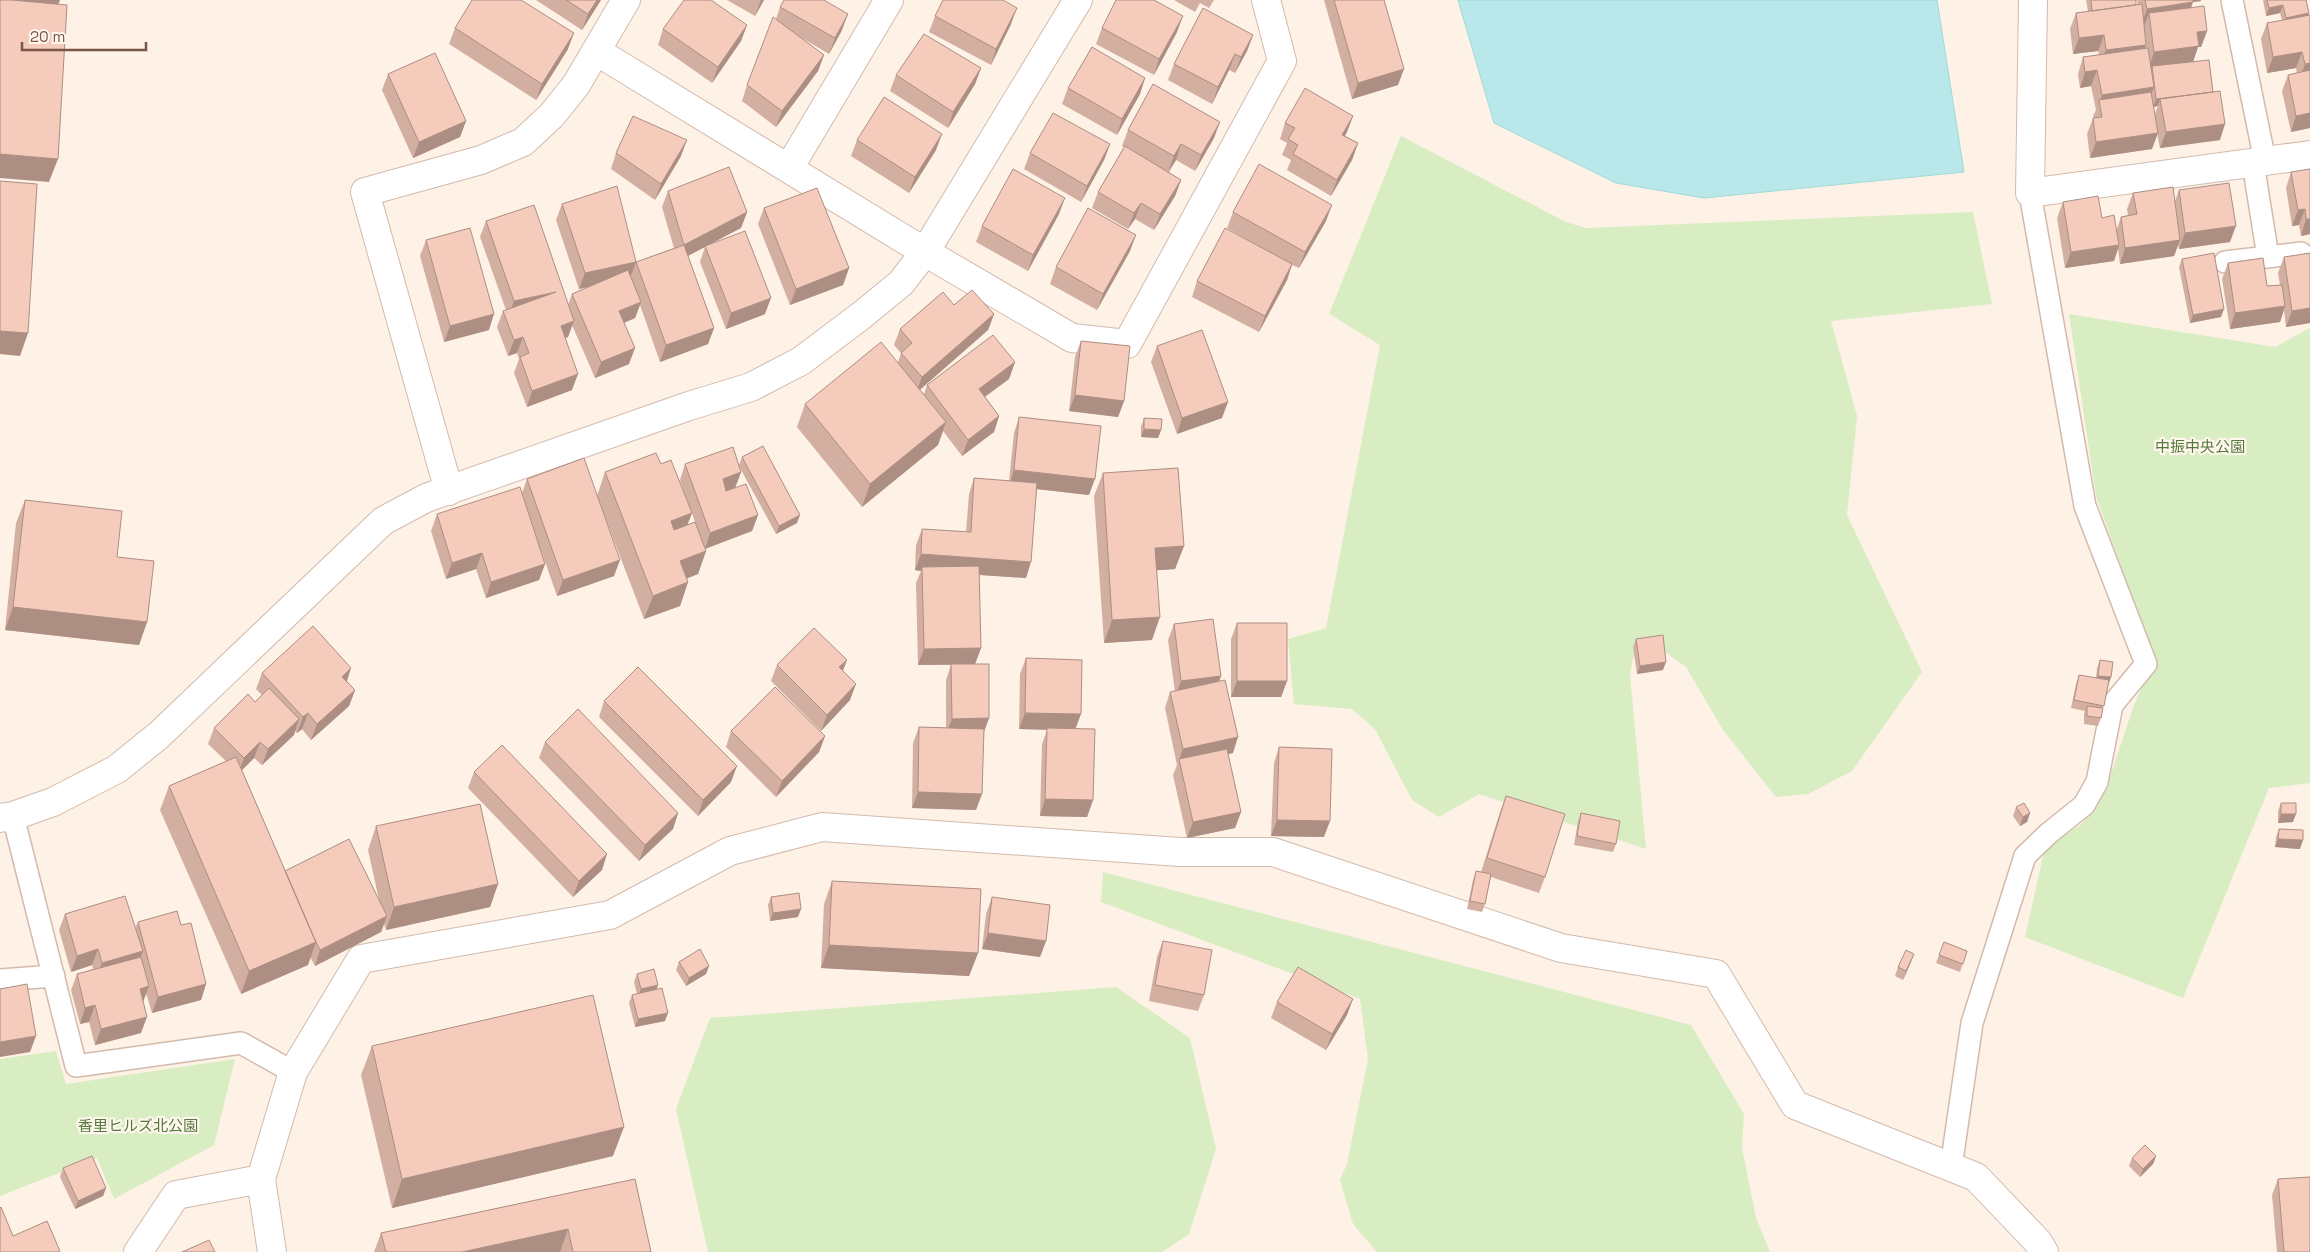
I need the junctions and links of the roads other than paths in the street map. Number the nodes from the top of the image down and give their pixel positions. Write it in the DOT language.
graph roads {
  1 [pos="626,0"];
  2 [pos="889,0"];
  3 [pos="1078,0"];
  4 [pos="1266,0"];
  5 [pos="2033,0"];
  6 [pos="2232,0"];
  7 [pos="596,51"];
  8 [pos="2310,155"];
  9 [pos="2259,162"];
  10 [pos="789,168"];
  11 [pos="2030,193"];
  12 [pos="925,252"];
  13 [pos="2301,253"];
  14 [pos="2268,257"];
  15 [pos="2225,262"];
  16 [pos="449,491"];
  17 [pos="7,817"];
  18 [pos="54,976"];
  19 [pos="0,980"];
  20 [pos="293,1072"];
  21 [pos="1951,1167"];
  22 [pos="261,1179"];
  23 [pos="138,1252"];
  24 [pos="272,1252"];
  25 [pos="2044,1252"];
  1 -- 7 [label="street"];
  2 -- 10 [label="street"];
  3 -- 12 [label="street"];
  4 -- 12 [label="street"];
  5 -- 11 [label="street"];
  6 -- 9 [label="lane"];
  7 -- 10 [label="street"];
  7 -- 16 [label="street"];
  8 -- 9 [label="street"];
  9 -- 11 [label="street"];
  9 -- 14 [label="lane"];
  10 -- 12 [label="street"];
  11 -- 21 [label="lane"];
  12 -- 16 [label="street"];
  13 -- 14 [label="lane"];
  14 -- 15 [label="lane"];
  16 -- 17 [label="street"];
  17 -- 18 [label="lane"];
  18 -- 19 [label="lane"];
  18 -- 20 [label="lane"];
  20 -- 21 [label="street"];
  20 -- 22 [label="street"];
  21 -- 25 [label="street"];
  22 -- 23 [label="street"];
  22 -- 24 [label="street"];
}
